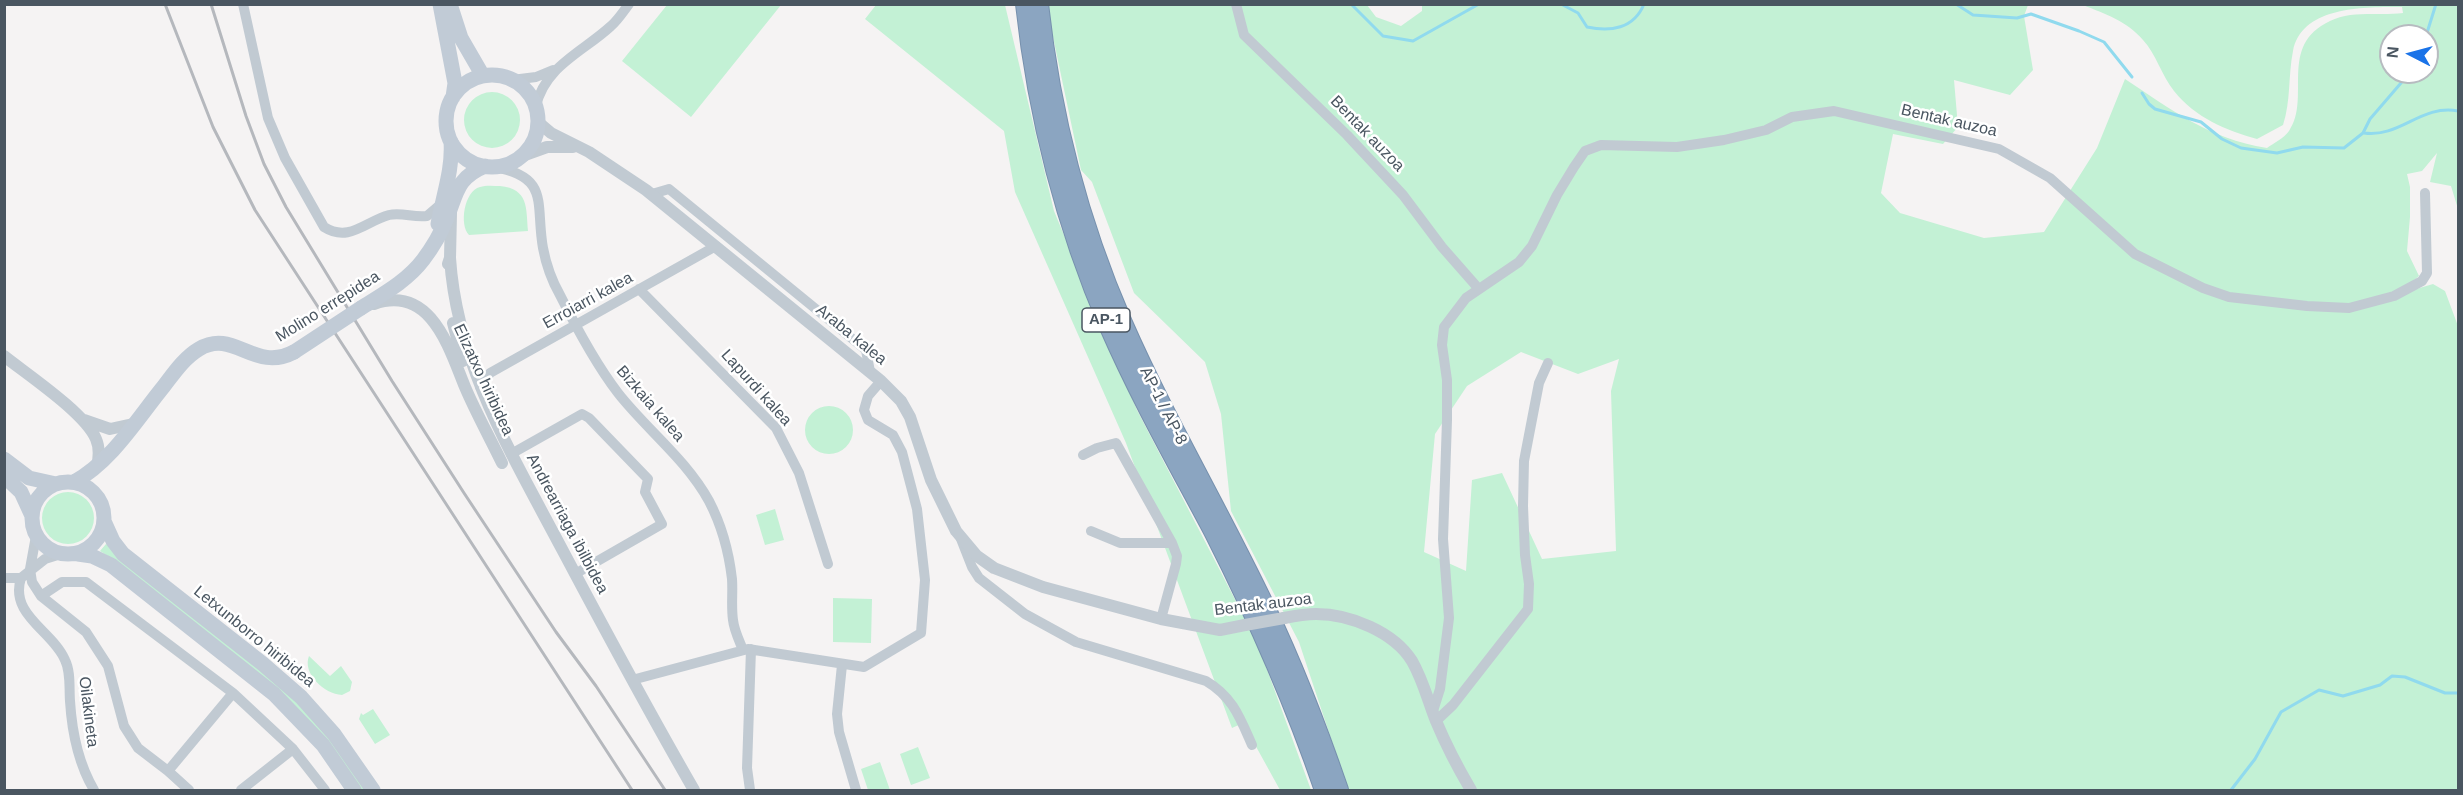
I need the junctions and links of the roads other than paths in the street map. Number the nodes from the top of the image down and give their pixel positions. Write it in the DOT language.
graph roads {
  1 [pos="243,4"];
  2 [pos="629,4"];
  3 [pos="1025,4"];
  4 [pos="1039,4"];
  5 [pos="1236,4"];
  6 [pos="442,6"];
  7 [pos="558,67"];
  8 [pos="483,76"];
  9 [pos="512,80"];
  10 [pos="453,97"];
  11 [pos="536,106"];
  12 [pos="538,122"];
  13 [pos="451,140"];
  14 [pos="579,147"];
  15 [pos="522,156"];
  16 [pos="489,167"];
  17 [pos="2425,193"];
  18 [pos="652,194"];
  19 [pos="446,206"];
  20 [pos="716,246"];
  21 [pos="450,258"];
  22 [pos="1478,288"];
  23 [pos="639,289"];
  24 [pos="362,308"];
  25 [pos="575,325"];
  26 [pos="4,357"];
  27 [pos="1548,363"];
  28 [pos="870,372"];
  29 [pos="881,381"];
  30 [pos="480,387"];
  31 [pos="83,420"];
  32 [pos="133,424"];
  33 [pos="102,428"];
  34 [pos="1083,455"];
  35 [pos="506,458"];
  36 [pos="4,459"];
  37 [pos="104,459"];
  38 [pos="4,477"];
  39 [pos="74,482"];
  40 [pos="56,484"];
  41 [pos="98,497"];
  42 [pos="32,516"];
  43 [pos="104,521"];
  44 [pos="1091,531"];
  45 [pos="36,536"];
  46 [pos="960,539"];
  47 [pos="1172,543"];
  48 [pos="61,554"];
  49 [pos="78,554"];
  50 [pos="828,564"];
  51 [pos="30,569"];
  52 [pos="575,574"];
  53 [pos="4,578"];
  54 [pos="21,578"];
  55 [pos="41,596"];
  56 [pos="1161,619"];
  57 [pos="747,650"];
  58 [pos="843,665"];
  59 [pos="632,680"];
  60 [pos="233,693"];
  61 [pos="1434,716"];
  62 [pos="1252,745"];
  63 [pos="293,749"];
  64 [pos="168,771"];
  65 [pos="94,790"];
  66 [pos="189,790"];
  67 [pos="241,790"];
  68 [pos="325,790"];
  69 [pos="354,790"];
  70 [pos="373,790"];
  71 [pos="694,790"];
  72 [pos="750,790"];
  73 [pos="856,790"];
  74 [pos="1324,790"];
  75 [pos="1339,790"];
  76 [pos="1472,790"];
  1 -- 19 [label="street"];
  2 -- 7 [label="street"];
  3 -- 74 [label="highway, AP-1 / AP-8 / AP-1"];
  4 -- 75 [label="highway, AP-1 / AP-8 / AP-1"];
  5 -- 22 [label="street, Bentak auzoa"];
  6 -- 8 [label="main road"];
  6 -- 10 [label="main road"];
  7 -- 9 [label="street"];
  7 -- 11 [label="street"];
  8 -- 9 [label="main road"];
  8 -- 10 [label="main road"];
  9 -- 11 [label="main road"];
  10 -- 13 [label="main road"];
  11 -- 12 [label="main road"];
  12 -- 14 [label="street, Araba kalea"];
  12 -- 15 [label="main road"];
  13 -- 16 [label="main road"];
  13 -- 19 [label="main road, Elizatxo hiribidea"];
  14 -- 15 [label="street"];
  14 -- 18 [label="street, Araba kalea"];
  15 -- 16 [label="main road"];
  16 -- 19 [label="main road, Elizatxo hiribidea"];
  16 -- 25 [label="street, Bizkaia kalea"];
  17 -- 22 [label="street, Bentak auzoa"];
  18 -- 20 [label="street, Araba kalea"];
  18 -- 28 [label="street"];
  19 -- 21 [label="street, Elizatxo hiribidea"];
  19 -- 24 [label="main road, Molino errepidea"];
  20 -- 23 [label="street, Erroiarri kalea"];
  20 -- 28 [label="street, Araba kalea"];
  21 -- 30 [label="street, Andrearriaga ibilbidea"];
  21 -- 35 [label="street, Elizatxo hiribidea"];
  22 -- 61 [label="street, Bentak auzoa"];
  23 -- 25 [label="street, Erroiarri kalea"];
  23 -- 50 [label="street, Lapurdi kalea"];
  24 -- 32 [label="main road, Molino errepidea, bridge"];
  24 -- 35 [label="street, Elizatxo hiribidea"];
  25 -- 30 [label="street, Erroiarri kalea"];
  25 -- 57 [label="street, Bizkaia kalea"];
  26 -- 31 [label="street"];
  27 -- 61 [label="street"];
  28 -- 29 [label="street, Araba kalea"];
  29 -- 46 [label="street, Bentak auzoa"];
  29 -- 58 [label="street, Araba kalea"];
  30 -- 35 [label="street, Andrearriaga ibilbidea"];
  31 -- 33 [label="street"];
  31 -- 37 [label="street"];
  32 -- 33 [label="street"];
  32 -- 37 [label="main road, Molino errepidea"];
  33 -- 37 [label="street"];
  34 -- 47 [label="street"];
  35 -- 52 [label="street, Andrearriaga ibilbidea"];
  35 -- 52 [label="street"];
  36 -- 40 [label="main road"];
  37 -- 39 [label="main road"];
  37 -- 41 [label="main road"];
  38 -- 42 [label="main road"];
  39 -- 40 [label="main road"];
  39 -- 41 [label="main road"];
  40 -- 42 [label="main road"];
  41 -- 43 [label="main road"];
  42 -- 45 [label="main road"];
  43 -- 49 [label="main road"];
  43 -- 70 [label="main road, Letxunborro hiribidea"];
  44 -- 47 [label="street"];
  45 -- 48 [label="main road"];
  45 -- 51 [label="street"];
  46 -- 56 [label="street, Bentak auzoa"];
  46 -- 62 [label="street, Bentak auzoa"];
  47 -- 56 [label="street"];
  48 -- 49 [label="main road"];
  48 -- 51 [label="street"];
  49 -- 69 [label="main road, Letxunborro hiribidea"];
  51 -- 54 [label="street"];
  51 -- 55 [label="street"];
  52 -- 59 [label="street, Andrearriaga ibilbidea"];
  53 -- 54 [label="street"];
  54 -- 65 [label="street, Oilakineta"];
  55 -- 60 [label="street"];
  55 -- 64 [label="street"];
  56 -- 61 [label="street, Bentak auzoa, bridge"];
  57 -- 58 [label="street"];
  57 -- 59 [label="street"];
  57 -- 72 [label="street, Bizkaia kalea"];
  58 -- 73 [label="street"];
  59 -- 71 [label="street, Andrearriaga ibilbidea"];
  60 -- 63 [label="street"];
  60 -- 64 [label="street"];
  61 -- 76 [label="street, Bentak auzoa"];
  63 -- 67 [label="street"];
  63 -- 68 [label="street"];
  64 -- 66 [label="street"];
}
